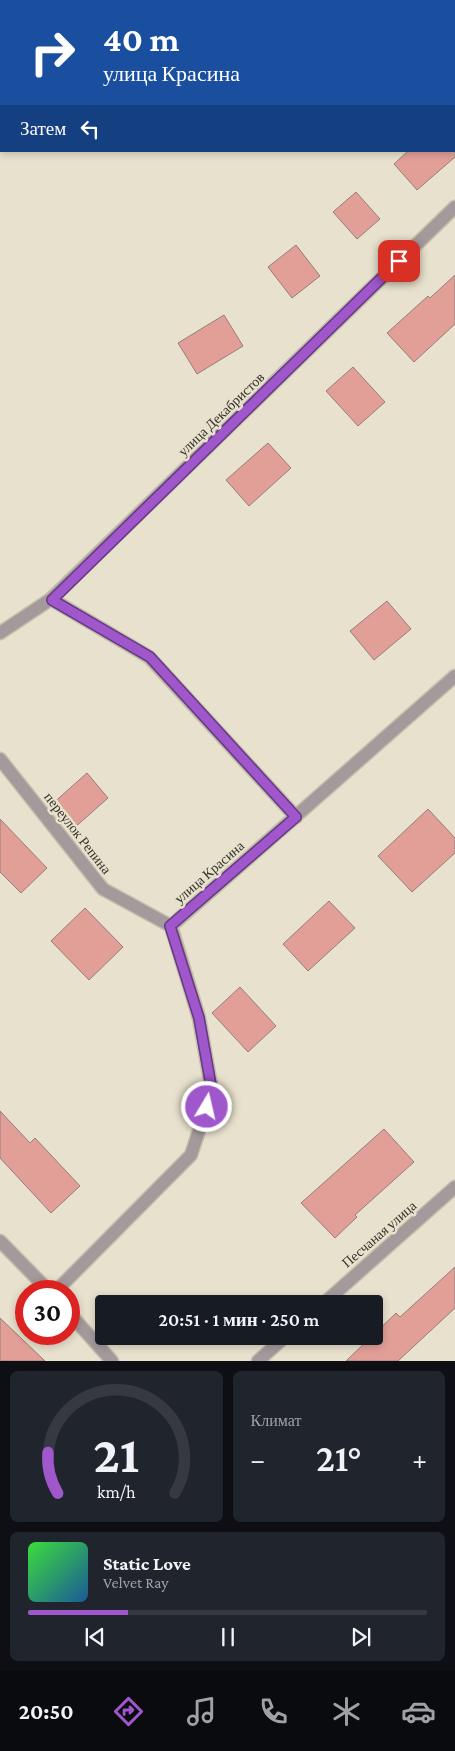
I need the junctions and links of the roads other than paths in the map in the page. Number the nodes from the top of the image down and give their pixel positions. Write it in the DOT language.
graph roads {
  1 [pos="455,206"];
  2 [pos="52,600"];
  3 [pos="0,633"];
  4 [pos="455,676"];
  5 [pos="0,758"];
  6 [pos="296,817"];
  7 [pos="170,926"];
  8 [pos="455,1187"];
  9 [pos="0,1241"];
  10 [pos="38,1280"];
  11 [pos="67,1280"];
  12 [pos="333,1295"];
  13 [pos="80,1325"];
  14 [pos="276,1345"];
  15 [pos="112,1361"];
  16 [pos="258,1361"];
  1 -- 2 [label="street, улица Декабристов"];
  2 -- 3 [label="street, улица Декабристов"];
  2 -- 6 [label="street"];
  4 -- 6 [label="street, улица Красина"];
  5 -- 7 [label="street, переулок Репина"];
  6 -- 7 [label="street, улица Красина"];
  7 -- 11 [label="street"];
  8 -- 12 [label="street, Песчаная улица"];
  9 -- 10 [label="street"];
  13 -- 15 [label="street"];
  14 -- 16 [label="street"];
}
